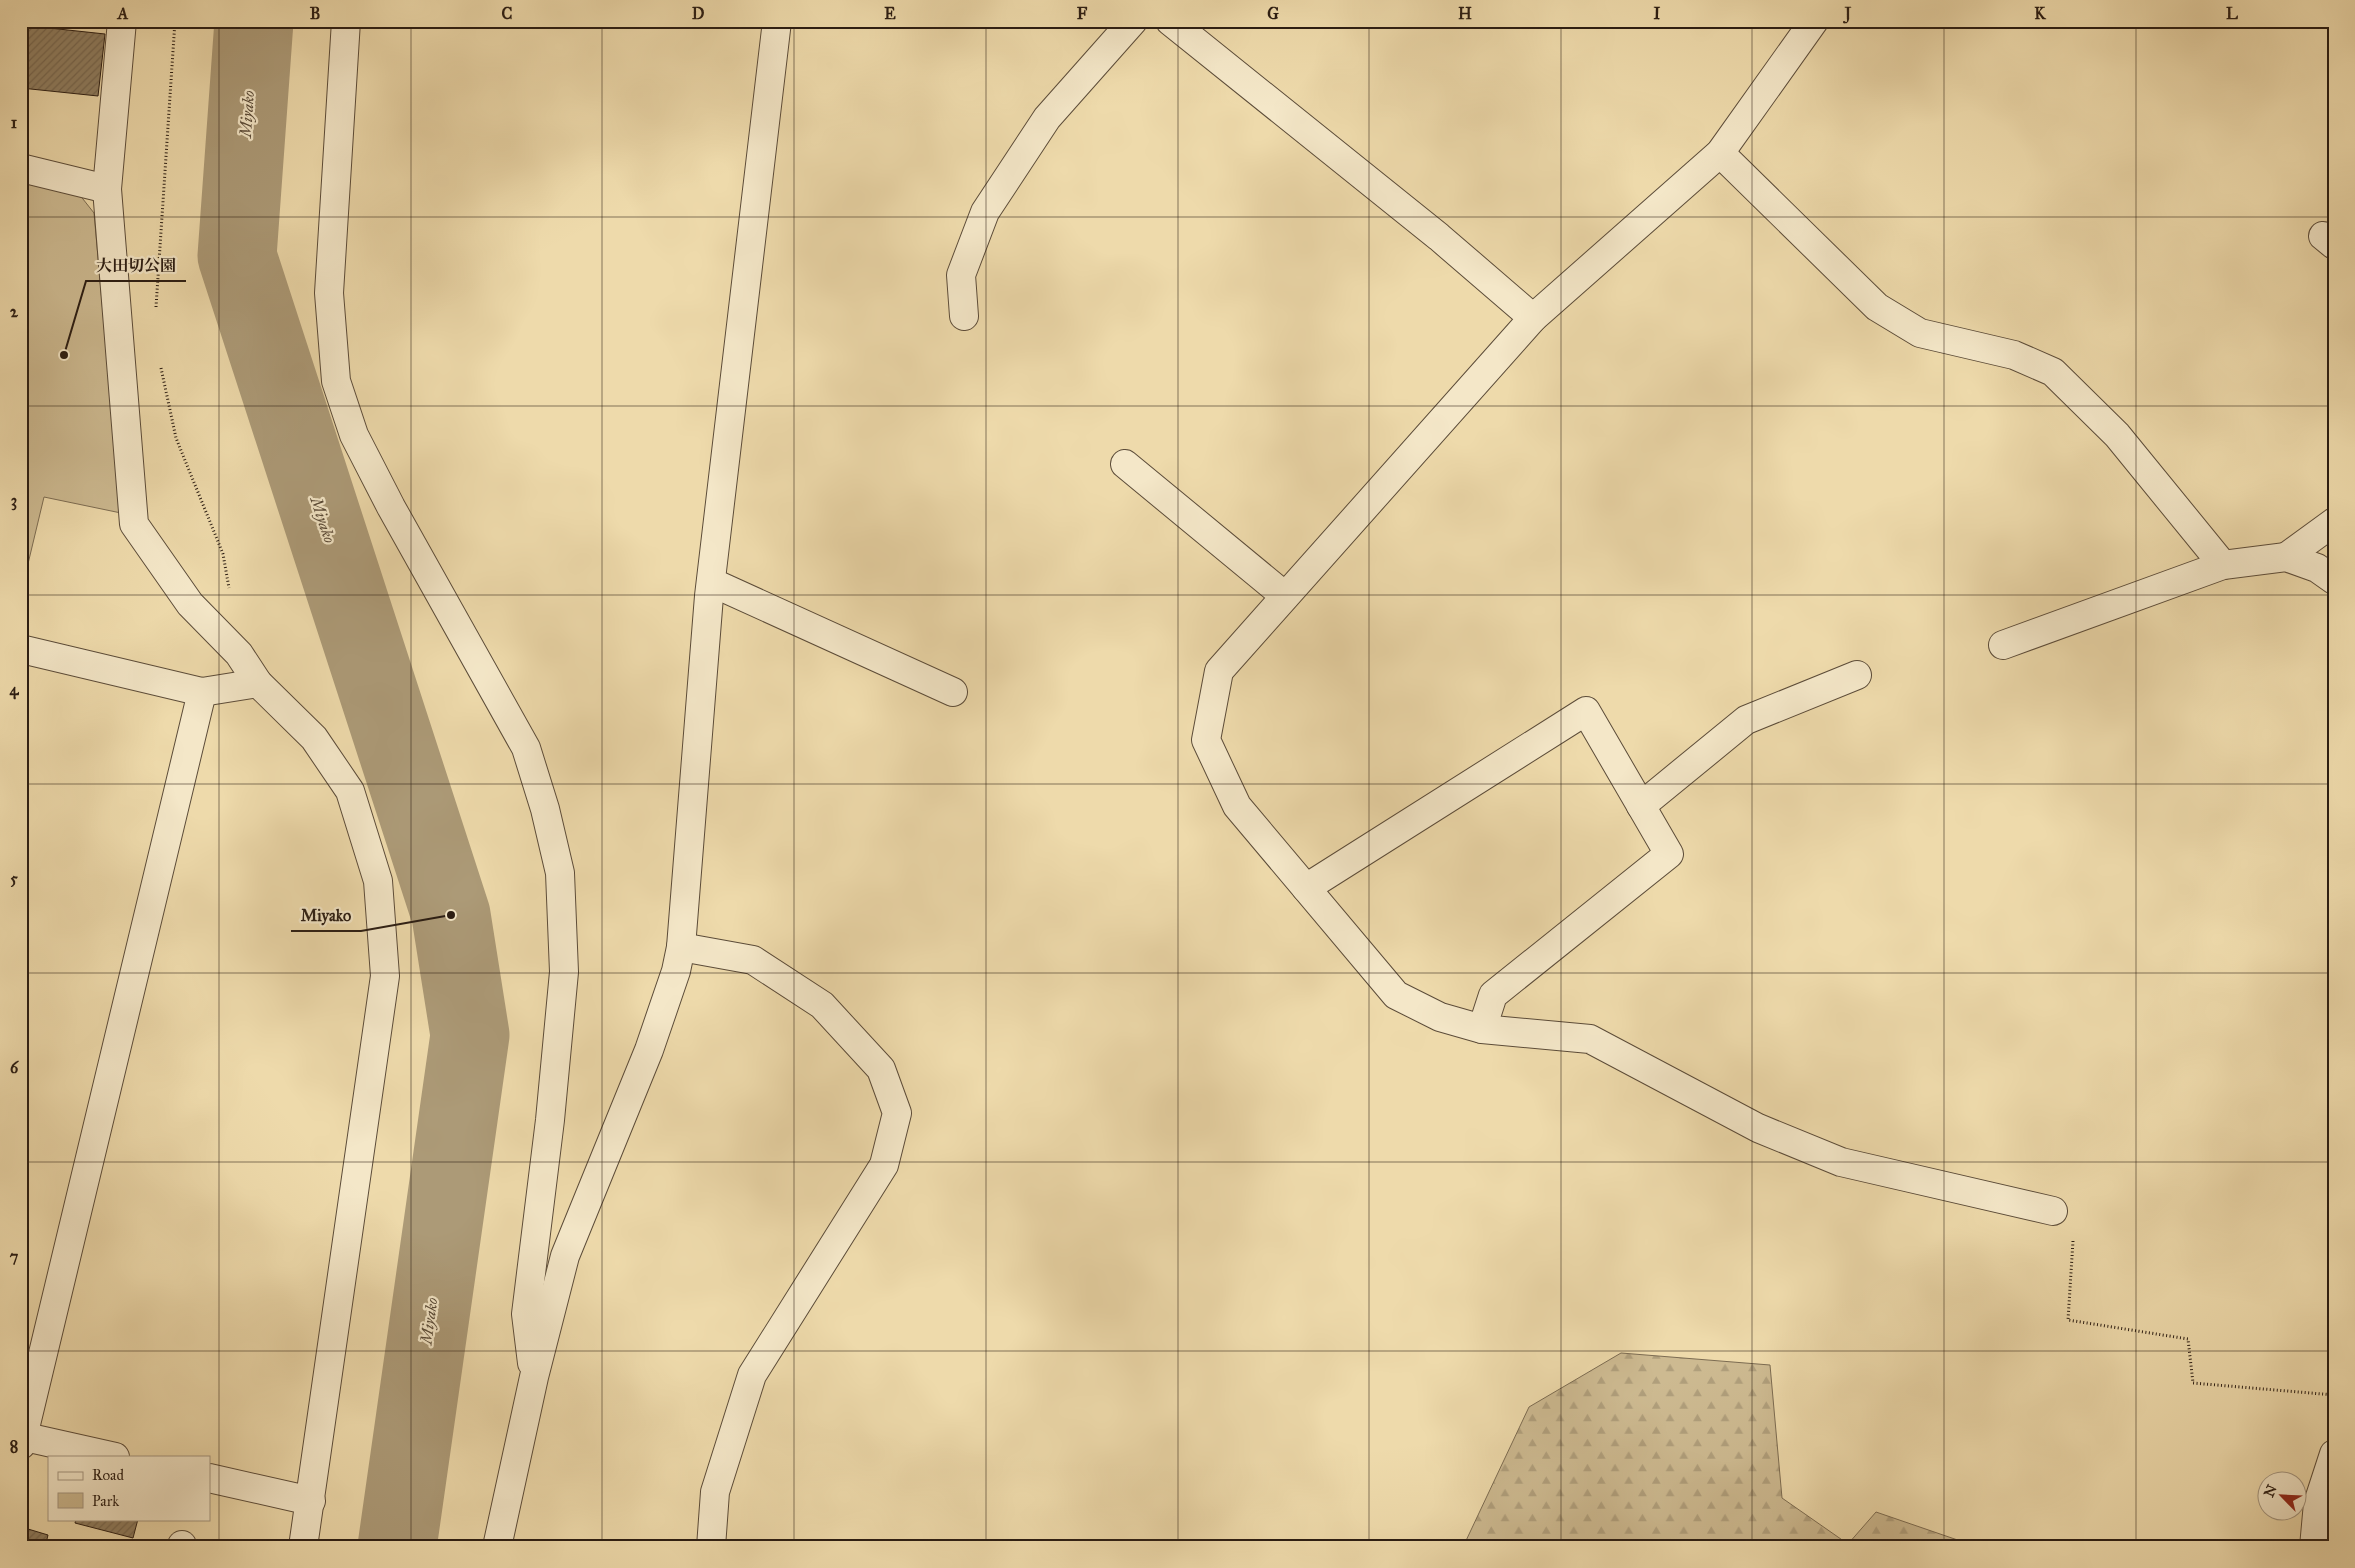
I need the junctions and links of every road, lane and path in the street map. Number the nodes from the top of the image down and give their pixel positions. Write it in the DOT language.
graph roads {
  1 [pos="122,21"];
  2 [pos="175,21"];
  3 [pos="346,21"];
  4 [pos="777,21"];
  5 [pos="1133,21"];
  6 [pos="1170,21"];
  7 [pos="1814,21"];
  8 [pos="1720,153"];
  9 [pos="21,168"];
  10 [pos="107,189"];
  11 [pos="156,314"];
  12 [pos="964,316"];
  13 [pos="1533,318"];
  14 [pos="160,359"];
  15 [pos="1125,464"];
  16 [pos="2334,522"];
  17 [pos="2286,557"];
  18 [pos="2223,565"];
  19 [pos="2334,580"];
  20 [pos="711,582"];
  21 [pos="229,590"];
  22 [pos="1285,596"];
  23 [pos="2003,645"];
  24 [pos="21,649"];
  25 [pos="1857,675"];
  26 [pos="258,683"];
  27 [pos="202,692"];
  28 [pos="953,692"];
  29 [pos="1642,806"];
  30 [pos="1306,888"];
  31 [pos="680,947"];
  32 [pos="1482,1029"];
  33 [pos="2053,1211"];
  34 [pos="534,1377"];
  35 [pos="2334,1395"];
  36 [pos="22,1439"];
  37 [pos="2334,1454"];
  38 [pos="110,1456"];
  39 [pos="210,1478"];
  40 [pos="310,1501"];
  41 [pos="303,1547"];
  42 [pos="497,1547"];
  43 [pos="711,1547"];
  44 [pos="2314,1547"];
  1 -- 10 [label="street"];
  2 -- 11 [label="path"];
  3 -- 34 [label="street"];
  4 -- 20 [label="street"];
  5 -- 12 [label="street"];
  6 -- 13 [label="street"];
  7 -- 8 [label="street"];
  8 -- 13 [label="street"];
  8 -- 18 [label="street"];
  9 -- 10 [label="street"];
  10 -- 26 [label="street"];
  13 -- 22 [label="street"];
  14 -- 21 [label="path"];
  15 -- 22 [label="street"];
  16 -- 17 [label="street"];
  17 -- 18 [label="street"];
  17 -- 19 [label="street"];
  18 -- 23 [label="street"];
  20 -- 28 [label="street"];
  20 -- 31 [label="street"];
  22 -- 30 [label="street"];
  24 -- 27 [label="street"];
  25 -- 29 [label="street"];
  26 -- 27 [label="street"];
  26 -- 40 [label="street"];
  27 -- 36 [label="street"];
  29 -- 30 [label="street"];
  29 -- 32 [label="street"];
  30 -- 32 [label="street"];
  31 -- 34 [label="street"];
  31 -- 43 [label="street"];
  32 -- 33 [label="street"];
  33 -- 35 [label="path"];
  34 -- 42 [label="street"];
  36 -- 38 [label="street"];
  37 -- 44 [label="street"];
  39 -- 40 [label="street"];
  40 -- 41 [label="street"];
}
